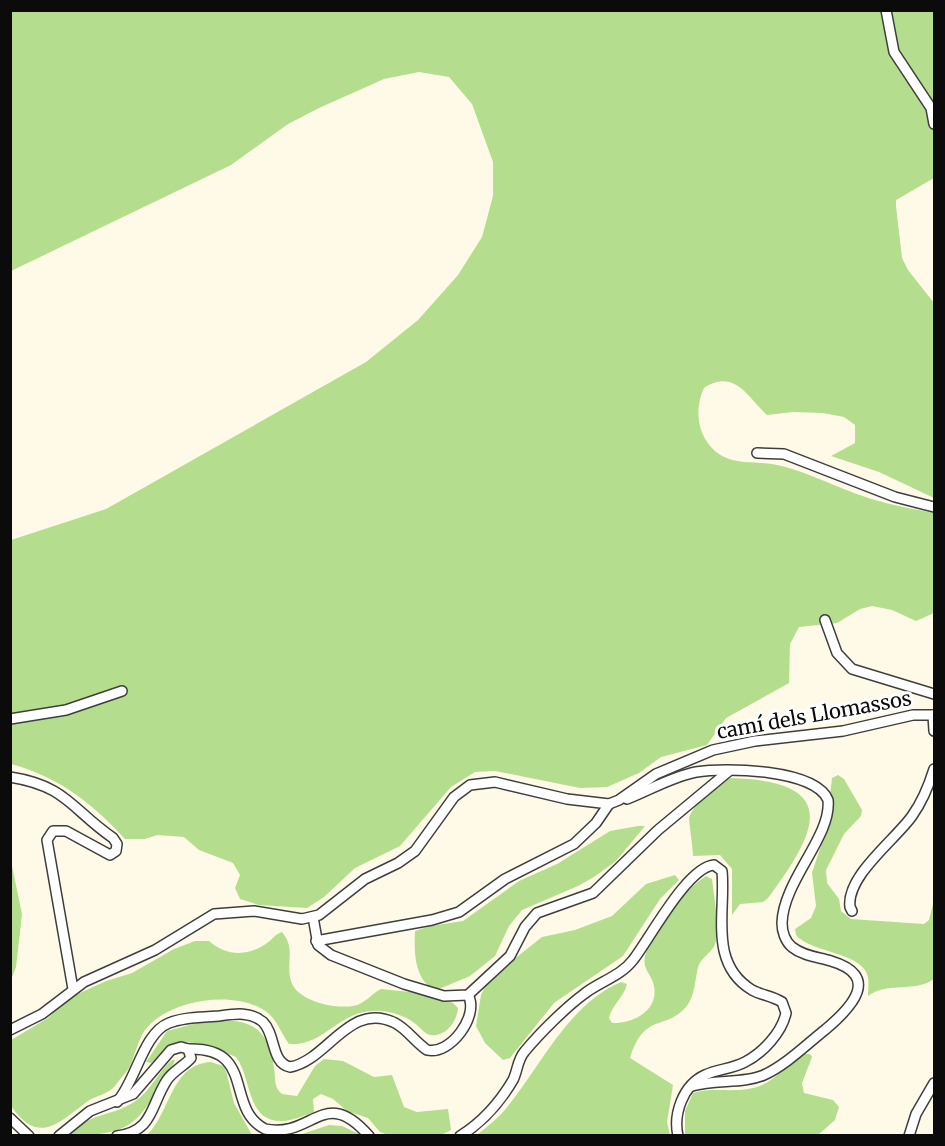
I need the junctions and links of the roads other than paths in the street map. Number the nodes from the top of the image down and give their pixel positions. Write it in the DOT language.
graph roads {
  1 [pos="886,10"];
  2 [pos="934,124"];
  3 [pos="757,453"];
  4 [pos="934,507"];
  5 [pos="825,620"];
  6 [pos="122,691"];
  7 [pos="934,694"];
  8 [pos="934,715"];
  9 [pos="10,719"];
  10 [pos="934,730"];
  11 [pos="934,769"];
  12 [pos="729,771"];
  13 [pos="10,777"];
  14 [pos="619,800"];
  15 [pos="609,804"];
  16 [pos="852,911"];
  17 [pos="313,917"];
  18 [pos="316,941"];
  19 [pos="74,989"];
  20 [pos="468,995"];
  21 [pos="10,1030"];
  22 [pos="188,1049"];
  23 [pos="934,1083"];
  24 [pos="691,1086"];
  25 [pos="117,1102"];
  26 [pos="10,1118"];
  27 [pos="29,1136"];
  28 [pos="59,1136"];
  29 [pos="117,1136"];
  30 [pos="369,1136"];
  31 [pos="460,1136"];
  32 [pos="678,1136"];
  33 [pos="909,1136"];
  1 -- 2 [label="street"];
  3 -- 4 [label="street"];
  5 -- 7 [label="street"];
  6 -- 9 [label="street"];
  8 -- 10 [label="street"];
  8 -- 14 [label="street, camí dels Llomassos"];
  11 -- 16 [label="street"];
  12 -- 14 [label="street"];
  12 -- 20 [label="street"];
  12 -- 24 [label="street"];
  13 -- 19 [label="street"];
  14 -- 15 [label="street, camí dels Llomassos"];
  15 -- 17 [label="street, camí dels Llomassos"];
  15 -- 18 [label="street"];
  17 -- 18 [label="street"];
  17 -- 19 [label="street"];
  18 -- 20 [label="street"];
  19 -- 21 [label="street"];
  20 -- 25 [label="street"];
  22 -- 25 [label="street"];
  22 -- 29 [label="street"];
  22 -- 30 [label="street"];
  23 -- 33 [label="street"];
  24 -- 31 [label="street"];
  24 -- 32 [label="street"];
  25 -- 28 [label="street"];
  26 -- 27 [label="street"];
}
